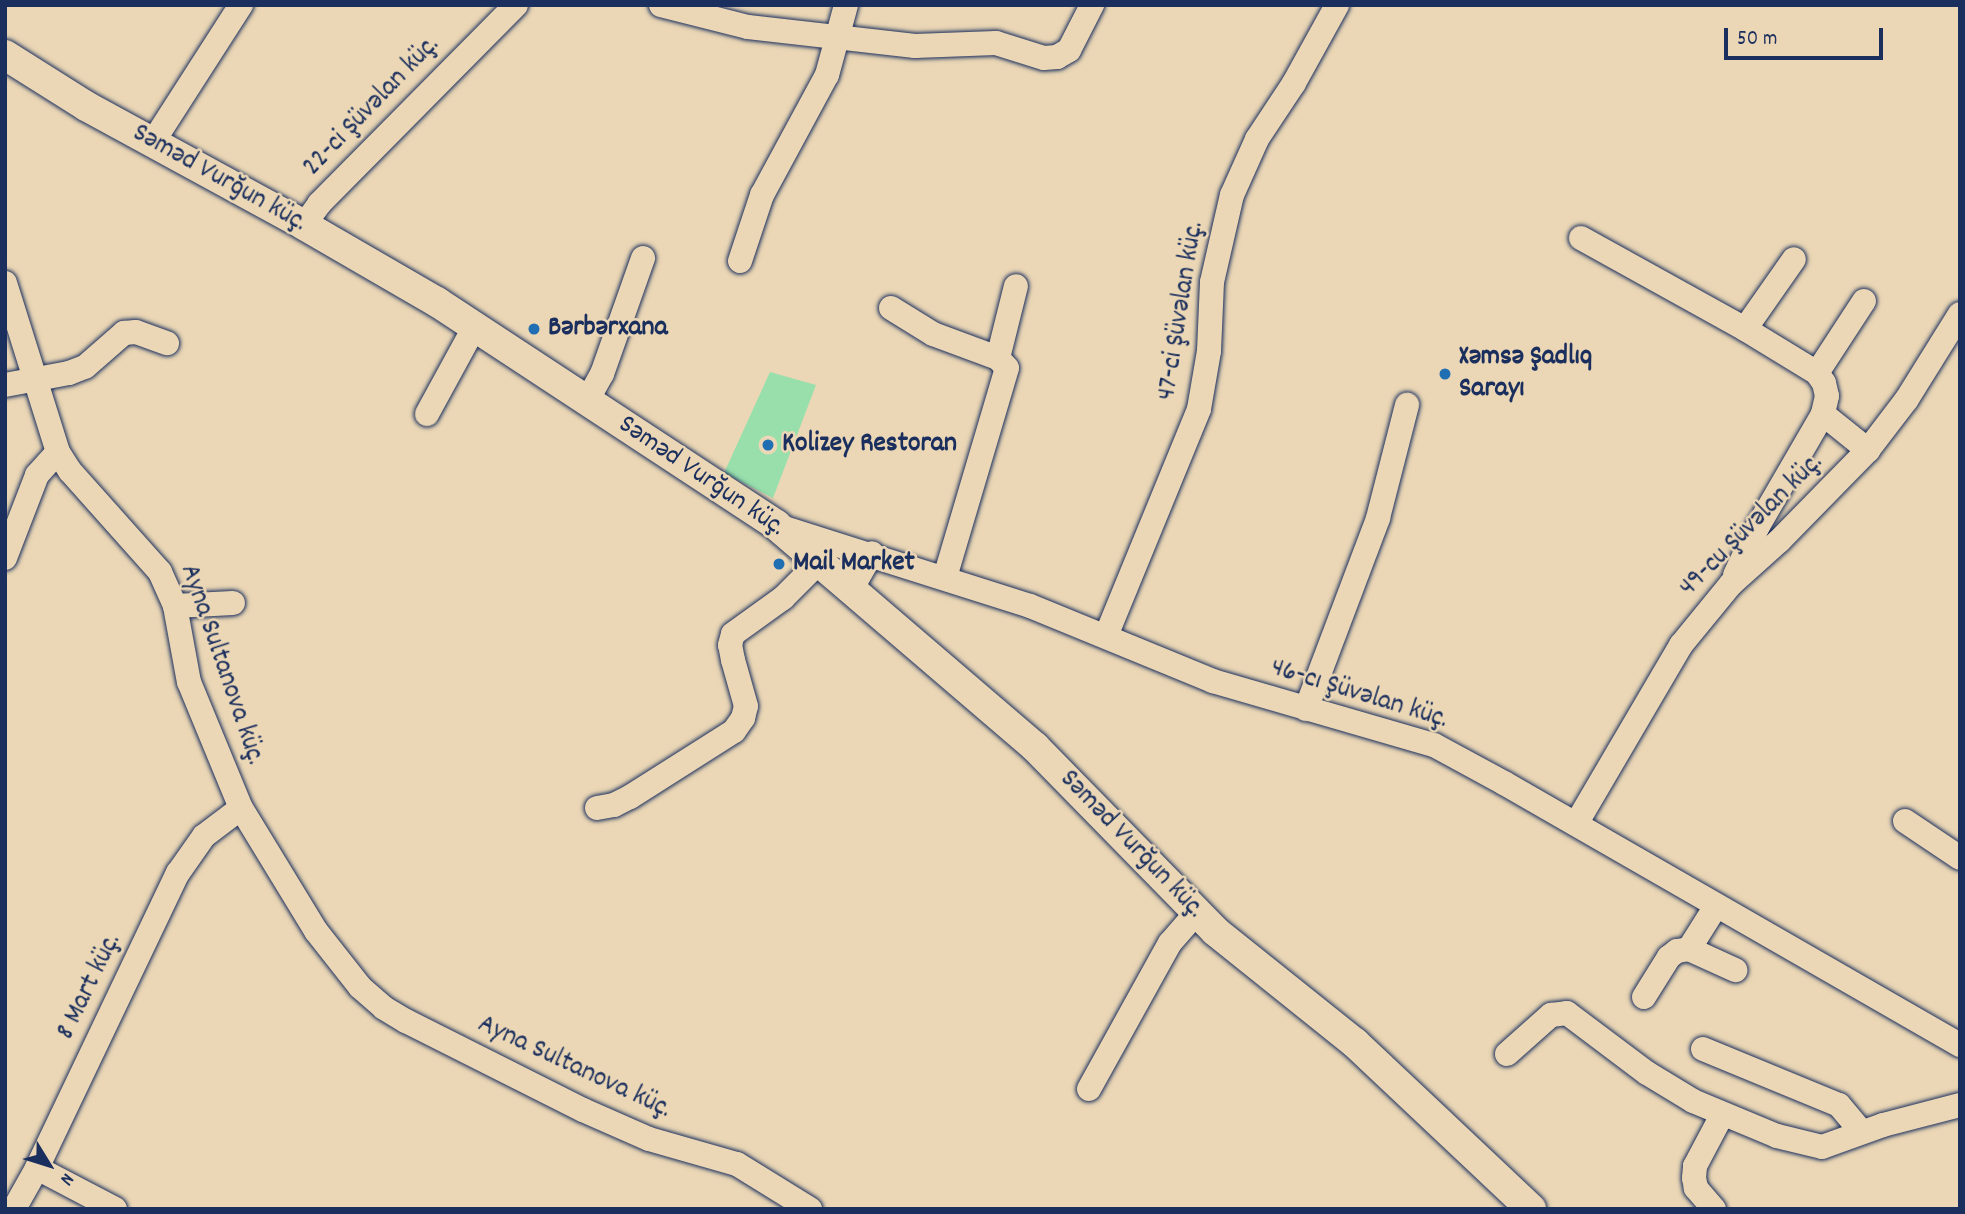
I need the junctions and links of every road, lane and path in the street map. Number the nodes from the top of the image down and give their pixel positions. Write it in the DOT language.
graph roads {
  1 [pos="241,5"];
  2 [pos="516,5"];
  3 [pos="661,5"];
  4 [pos="846,5"];
  5 [pos="1092,5"];
  6 [pos="1336,5"];
  7 [pos="838,36"];
  8 [pos="5,55"];
  9 [pos="153,142"];
  10 [pos="304,225"];
  11 [pos="1581,238"];
  12 [pos="643,258"];
  13 [pos="1794,259"];
  14 [pos="740,261"];
  15 [pos="5,283"];
  16 [pos="1016,286"];
  17 [pos="1864,301"];
  18 [pos="891,308"];
  19 [pos="1960,314"];
  20 [pos="475,326"];
  21 [pos="1745,329"];
  22 [pos="167,343"];
  23 [pos="998,358"];
  24 [pos="1817,373"];
  25 [pos="34,380"];
  26 [pos="5,385"];
  27 [pos="588,399"];
  28 [pos="1407,405"];
  29 [pos="428,414"];
  30 [pos="1823,414"];
  31 [pos="1868,450"];
  32 [pos="58,452"];
  33 [pos="776,525"];
  34 [pos="872,553"];
  35 [pos="5,558"];
  36 [pos="820,561"];
  37 [pos="945,578"];
  38 [pos="1731,584"];
  39 [pos="852,588"];
  40 [pos="233,603"];
  41 [pos="175,606"];
  42 [pos="1106,636"];
  43 [pos="1307,709"];
  44 [pos="597,807"];
  45 [pos="241,808"];
  46 [pos="1905,821"];
  47 [pos="1576,824"];
  48 [pos="1960,858"];
  49 [pos="1716,906"];
  50 [pos="1196,914"];
  51 [pos="1689,948"];
  52 [pos="1735,970"];
  53 [pos="1644,997"];
  54 [pos="1958,1041"];
  55 [pos="1703,1049"];
  56 [pos="1507,1054"];
  57 [pos="1089,1089"];
  58 [pos="1960,1105"];
  59 [pos="1722,1115"];
  60 [pos="1862,1132"];
  61 [pos="37,1168"];
  62 [pos="14,1209"];
  63 [pos="115,1209"];
  64 [pos="810,1209"];
  65 [pos="1531,1209"];
  66 [pos="1714,1209"];
  1 -- 9 [label="street"];
  2 -- 10 [label="street, 22-ci Şüvəlan küç."];
  3 -- 7 [label="street"];
  4 -- 7 [label="street"];
  5 -- 7 [label="street"];
  6 -- 42 [label="street, 47-ci Şüvəlan küç."];
  7 -- 14 [label="street"];
  8 -- 9 [label="street, Səməd Vurğun küç."];
  9 -- 10 [label="street, Səməd Vurğun küç."];
  10 -- 20 [label="street, Səməd Vurğun küç."];
  11 -- 21 [label="street"];
  12 -- 27 [label="street"];
  13 -- 21 [label="street"];
  15 -- 25 [label="street, Ayna Sultanova küç."];
  16 -- 23 [label="street"];
  17 -- 24 [label="street"];
  18 -- 23 [label="street"];
  19 -- 31 [label="street, 49-cu Şüvəlan küç."];
  20 -- 27 [label="street, Səməd Vurğun küç."];
  20 -- 29 [label="street"];
  21 -- 24 [label="street"];
  22 -- 25 [label="street"];
  23 -- 37 [label="street"];
  24 -- 30 [label="street"];
  25 -- 26 [label="street"];
  25 -- 32 [label="street, Ayna Sultanova küç."];
  27 -- 33 [label="street, Səməd Vurğun küç."];
  28 -- 43 [label="street"];
  30 -- 31 [label="street"];
  30 -- 38 [label="street"];
  31 -- 38 [label="street, 49-cu Şüvəlan küç."];
  32 -- 35 [label="street"];
  32 -- 41 [label="street, Ayna Sultanova küç."];
  33 -- 34 [label="street, 46-cı Şüvəlan küç."];
  33 -- 36 [label="street, Səməd Vurğun küç."];
  34 -- 37 [label="street, 46-cı Şüvəlan küç."];
  34 -- 39 [label="street"];
  36 -- 39 [label="street, Səməd Vurğun küç."];
  36 -- 44 [label="street"];
  37 -- 42 [label="street, 46-cı Şüvəlan küç."];
  38 -- 47 [label="street, 49-cu Şüvəlan küç."];
  39 -- 50 [label="street, Səməd Vurğun küç."];
  40 -- 41 [label="street"];
  41 -- 45 [label="street, Ayna Sultanova küç."];
  42 -- 43 [label="street, 46-cı Şüvəlan küç."];
  43 -- 47 [label="street, 46-cı Şüvəlan küç."];
  45 -- 61 [label="street, 8 Mart küç."];
  45 -- 64 [label="street, Ayna Sultanova küç."];
  46 -- 48 [label="street"];
  47 -- 49 [label="street, 46-cı Şüvəlan küç."];
  49 -- 51 [label="street"];
  49 -- 54 [label="street, 46-cı Şüvəlan küç."];
  50 -- 57 [label="street"];
  50 -- 65 [label="street, Səməd Vurğun küç."];
  51 -- 52 [label="street"];
  51 -- 53 [label="street"];
  55 -- 60 [label="street"];
  56 -- 59 [label="street"];
  58 -- 60 [label="street"];
  59 -- 60 [label="street"];
  59 -- 66 [label="street"];
  61 -- 62 [label="street, 8 Mart küç."];
  61 -- 63 [label="street"];
}
